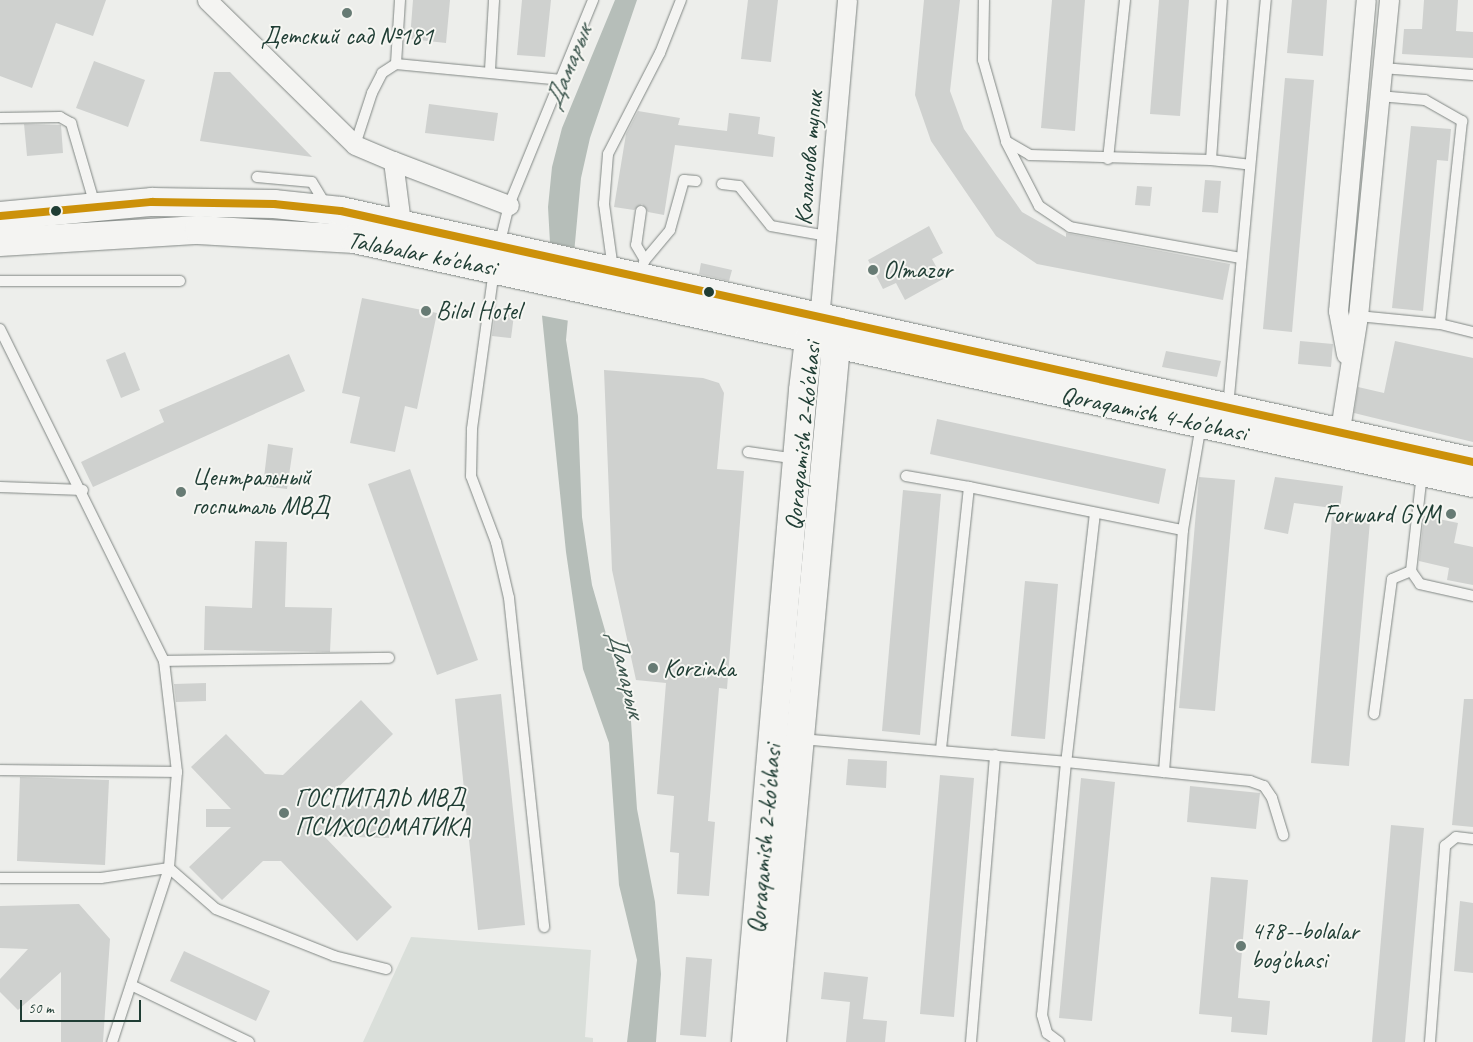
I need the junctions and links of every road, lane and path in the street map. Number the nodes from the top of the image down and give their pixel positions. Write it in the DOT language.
graph roads {
  1 [pos="400,0"];
  2 [pos="494,0"];
  3 [pos="594,0"];
  4 [pos="681,0"];
  5 [pos="847,0"];
  6 [pos="984,0"];
  7 [pos="1125,0"];
  8 [pos="1222,0"];
  9 [pos="1266,0"];
  10 [pos="1366,0"];
  11 [pos="1389,0"];
  12 [pos="208,1"];
  13 [pos="396,64"];
  14 [pos="1382,68"];
  15 [pos="490,70"];
  16 [pos="1473,75"];
  17 [pos="562,80"];
  18 [pos="1379,96"];
  19 [pos="0,118"];
  20 [pos="1006,141"];
  21 [pos="355,145"];
  22 [pos="1108,159"];
  23 [pos="1211,160"];
  24 [pos="393,161"];
  25 [pos="1249,165"];
  26 [pos="257,177"];
  27 [pos="696,181"];
  28 [pos="722,184"];
  29 [pos="95,205"];
  30 [pos="509,205"];
  31 [pos="328,210"];
  32 [pos="641,211"];
  33 [pos="0,216"];
  34 [pos="402,223"];
  35 [pos="828,236"];
  36 [pos="0,242"];
  37 [pos="496,258"];
  38 [pos="1241,258"];
  39 [pos="614,273"];
  40 [pos="0,281"];
  41 [pos="180,281"];
  42 [pos="1358,316"];
  43 [pos="1440,324"];
  44 [pos="0,329"];
  45 [pos="814,329"];
  46 [pos="1473,332"];
  47 [pos="836,345"];
  48 [pos="1348,362"];
  49 [pos="1228,408"];
  50 [pos="1202,424"];
  51 [pos="1338,443"];
  52 [pos="748,452"];
  53 [pos="799,460"];
  54 [pos="1473,462"];
  55 [pos="1422,472"];
  56 [pos="906,476"];
  57 [pos="1473,483"];
  58 [pos="0,487"];
  59 [pos="968,487"];
  60 [pos="83,490"];
  61 [pos="1095,512"];
  62 [pos="1183,530"];
  63 [pos="1411,571"];
  64 [pos="1473,596"];
  65 [pos="389,658"];
  66 [pos="164,661"];
  67 [pos="1374,714"];
  68 [pos="800,739"];
  69 [pos="941,751"];
  70 [pos="996,755"];
  71 [pos="1066,762"];
  72 [pos="0,770"];
  73 [pos="177,772"];
  74 [pos="1164,772"];
  75 [pos="1283,835"];
  76 [pos="1473,839"];
  77 [pos="169,868"];
  78 [pos="0,878"];
  79 [pos="544,927"];
  80 [pos="386,969"];
  81 [pos="131,985"];
  82 [pos="1053,1040"];
  83 [pos="112,1042"];
  84 [pos="248,1042"];
  85 [pos="746,1042"];
  86 [pos="772,1042"];
  87 [pos="972,1042"];
  88 [pos="1430,1042"];
  1 -- 13 [label="lane"];
  2 -- 15 [label="lane"];
  3 -- 17 [label="lane"];
  4 -- 39 [label="lane"];
  5 -- 35 [label="street, Каланова тупик"];
  6 -- 20 [label="lane"];
  7 -- 22 [label="lane"];
  8 -- 23 [label="lane"];
  9 -- 25 [label="lane"];
  10 -- 48 [label="street"];
  11 -- 14 [label="street"];
  12 -- 21 [label="street"];
  13 -- 15 [label="lane"];
  13 -- 21 [label="lane"];
  14 -- 16 [label="lane"];
  14 -- 18 [label="street"];
  15 -- 17 [label="lane"];
  17 -- 30 [label="lane"];
  18 -- 42 [label="street"];
  18 -- 43 [label="lane"];
  19 -- 29 [label="lane"];
  20 -- 22 [label="lane"];
  20 -- 38 [label="lane"];
  21 -- 24 [label="street"];
  22 -- 23 [label="lane"];
  23 -- 25 [label="lane"];
  24 -- 30 [label="street"];
  24 -- 34 [label="street"];
  25 -- 38 [label="lane"];
  26 -- 31 [label="lane"];
  27 -- 39 [label="lane"];
  28 -- 35 [label="lane"];
  29 -- 31 [label="main road, Talabalar ko'chasi"];
  29 -- 33 [label="main road, Talabalar ko'chasi"];
  30 -- 37 [label="lane"];
  31 -- 34 [label="main road, Talabalar ko'chasi"];
  32 -- 39 [label="lane"];
  34 -- 37 [label="main road, Talabalar ko'chasi"];
  35 -- 45 [label="street, Каланова тупик"];
  36 -- 37 [label="main road, Talabalar ko'chasi"];
  37 -- 39 [label="main road, Talabalar ko'chasi"];
  37 -- 79 [label="lane"];
  38 -- 49 [label="lane"];
  39 -- 45 [label="main road, Talabalar ko'chasi"];
  39 -- 45 [label="main road, Talabalar ko'chasi"];
  40 -- 41 [label="lane"];
  42 -- 43 [label="lane"];
  42 -- 48 [label="street"];
  43 -- 46 [label="lane"];
  44 -- 60 [label="lane"];
  45 -- 47 [label="main road, Talabalar ko'chasi"];
  45 -- 49 [label="main road, Qoraqamish 4-ko'chasi"];
  45 -- 53 [label="main road, Qoraqamish 2-ko'chasi"];
  47 -- 50 [label="main road, Qoraqamish 4-ko'chasi"];
  47 -- 68 [label="main road, Qoraqamish 2-ko'chasi"];
  48 -- 51 [label="street"];
  49 -- 51 [label="main road, Qoraqamish 4-ko'chasi"];
  50 -- 51 [label="main road, Qoraqamish 4-ko'chasi"];
  50 -- 62 [label="lane"];
  51 -- 54 [label="main road, Qoraqamish 4-ko'chasi"];
  51 -- 55 [label="main road, Qoraqamish 4-ko'chasi"];
  52 -- 53 [label="lane"];
  53 -- 85 [label="main road, Qoraqamish 2-ko'chasi"];
  55 -- 57 [label="main road, Qoraqamish 4-ko'chasi"];
  55 -- 63 [label="lane"];
  56 -- 59 [label="lane"];
  58 -- 60 [label="lane"];
  59 -- 61 [label="lane"];
  59 -- 69 [label="lane"];
  60 -- 66 [label="lane"];
  61 -- 62 [label="lane"];
  61 -- 71 [label="lane"];
  62 -- 74 [label="lane"];
  63 -- 64 [label="lane"];
  63 -- 67 [label="lane"];
  65 -- 66 [label="lane"];
  66 -- 73 [label="lane"];
  68 -- 69 [label="lane"];
  68 -- 86 [label="main road, Qoraqamish 2-ko'chasi"];
  69 -- 70 [label="lane"];
  70 -- 71 [label="lane"];
  70 -- 87 [label="lane"];
  71 -- 74 [label="lane"];
  71 -- 82 [label="lane"];
  72 -- 73 [label="lane"];
  73 -- 77 [label="lane"];
  74 -- 75 [label="lane"];
  76 -- 88 [label="lane"];
  77 -- 78 [label="lane"];
  77 -- 80 [label="lane"];
  77 -- 81 [label="lane"];
  81 -- 83 [label="lane"];
  81 -- 84 [label="lane"];
}
